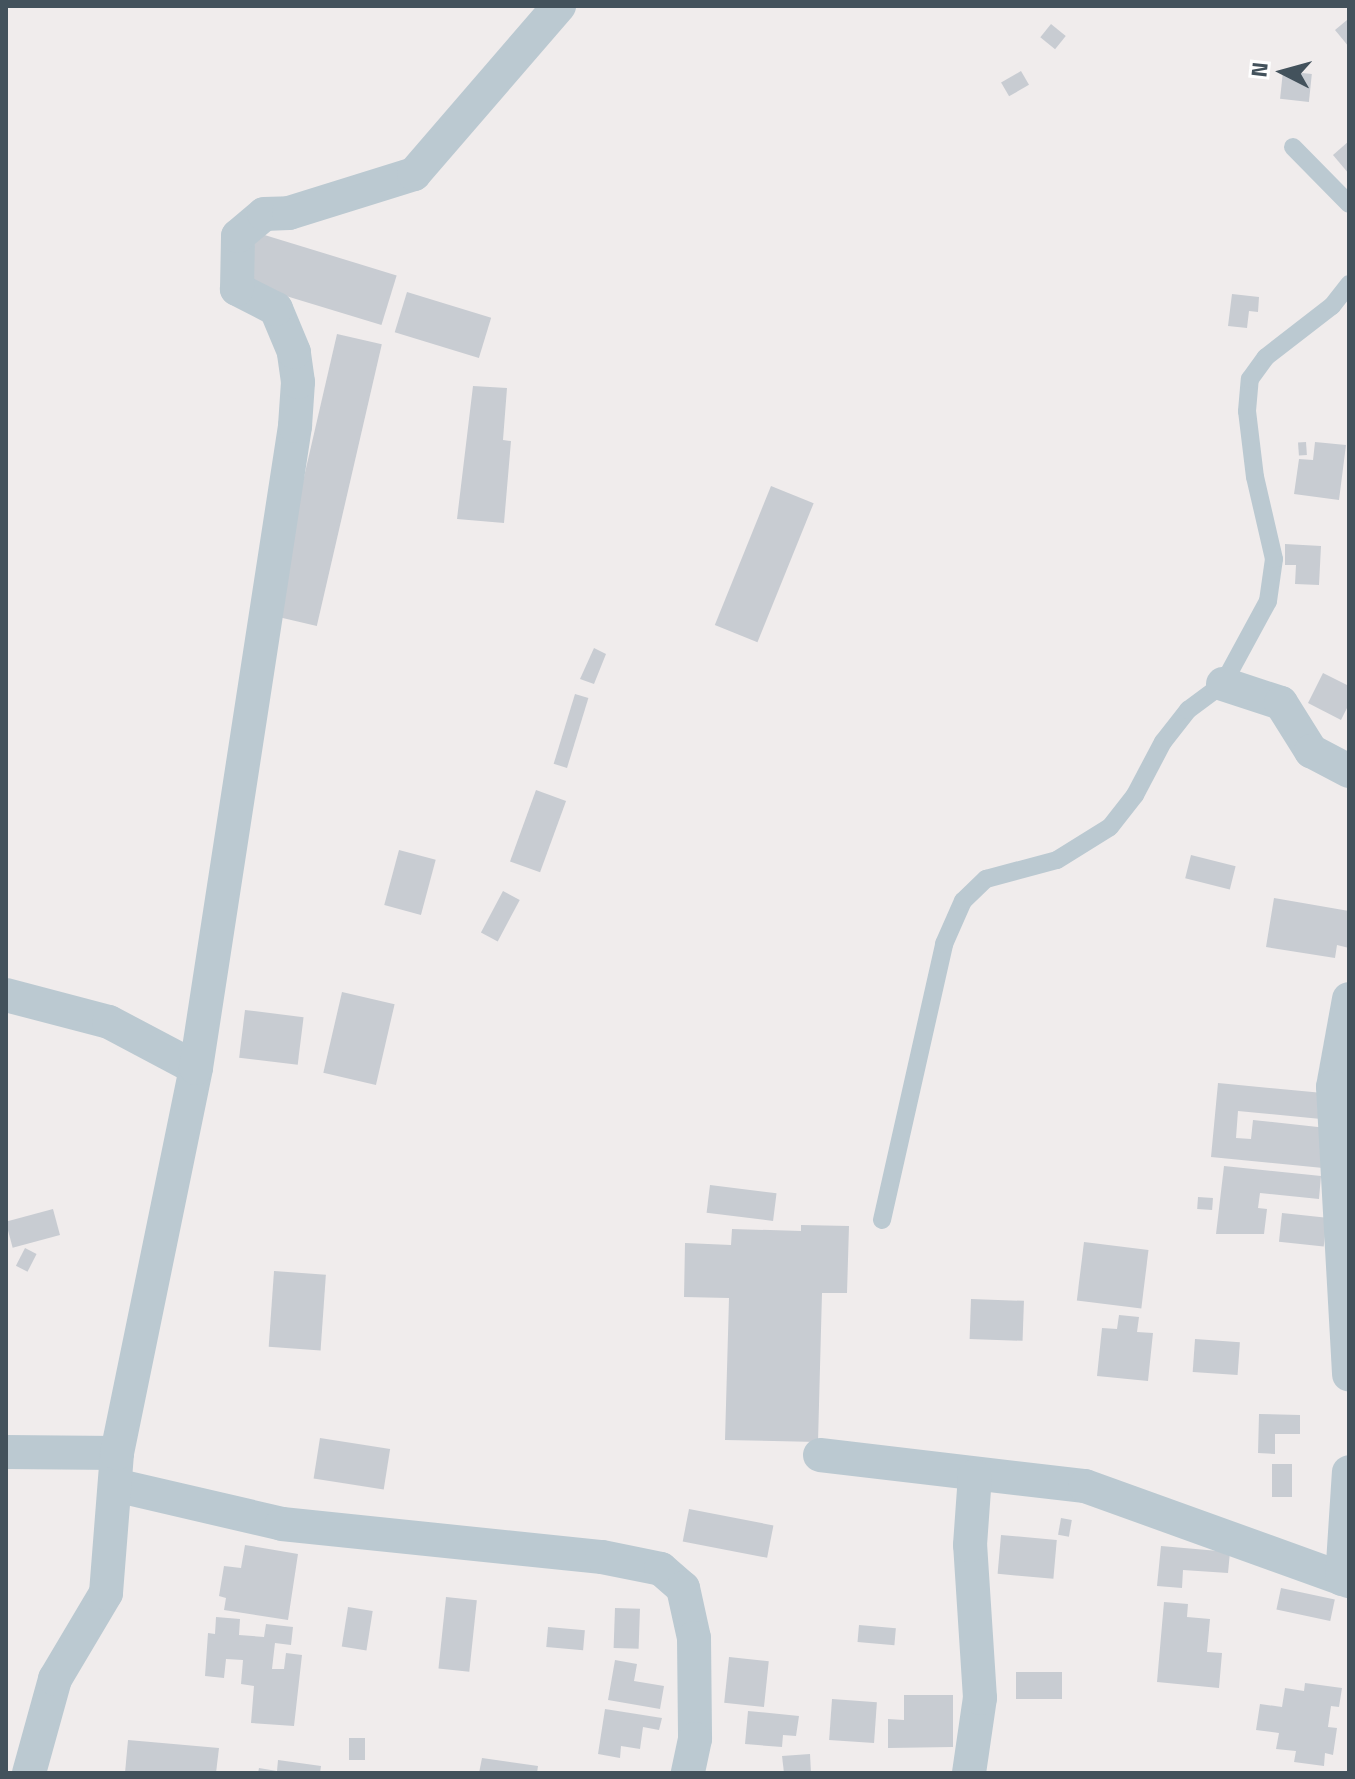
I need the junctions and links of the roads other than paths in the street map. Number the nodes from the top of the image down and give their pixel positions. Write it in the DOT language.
graph roads {
  1 [pos="559,6"];
  2 [pos="1293,147"];
  3 [pos="1349,204"];
  4 [pos="1349,284"];
  5 [pos="1223,684"];
  6 [pos="1349,771"];
  7 [pos="6,995"];
  8 [pos="1349,999"];
  9 [pos="196,1068"];
  10 [pos="882,1220"];
  11 [pos="1349,1375"];
  12 [pos="6,1452"];
  13 [pos="820,1455"];
  14 [pos="116,1469"];
  15 [pos="1349,1472"];
  16 [pos="975,1476"];
  17 [pos="1345,1580"];
  18 [pos="29,1773"];
  19 [pos="688,1773"];
  20 [pos="969,1773"];
  1 -- 9 [label="street"];
  2 -- 3 [label="lane"];
  4 -- 5 [label="lane"];
  5 -- 6 [label="street"];
  5 -- 10 [label="lane"];
  7 -- 9 [label="street"];
  8 -- 11 [label="street"];
  9 -- 14 [label="street"];
  12 -- 14 [label="street"];
  13 -- 16 [label="street"];
  14 -- 18 [label="street"];
  14 -- 19 [label="street"];
  15 -- 17 [label="street"];
  16 -- 17 [label="street"];
  16 -- 20 [label="street"];
}
